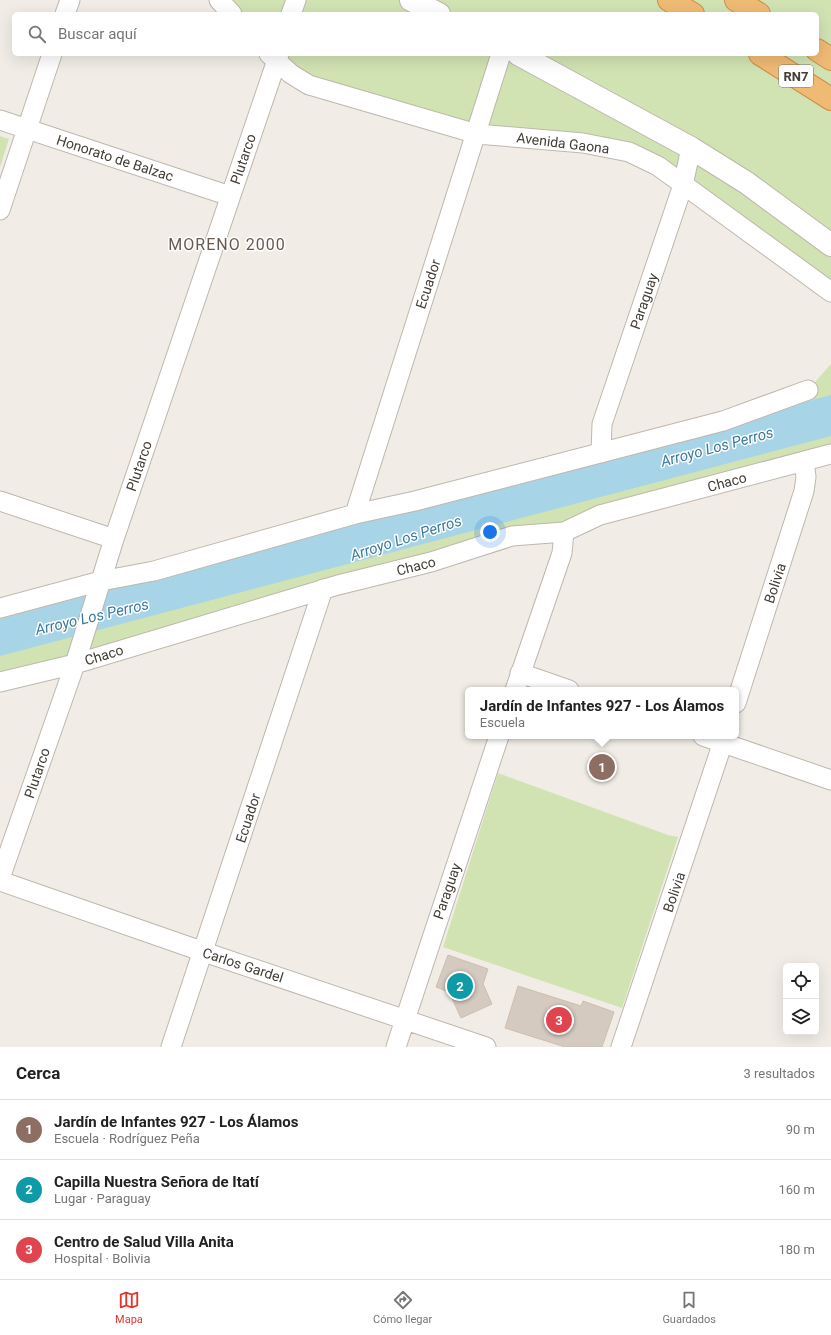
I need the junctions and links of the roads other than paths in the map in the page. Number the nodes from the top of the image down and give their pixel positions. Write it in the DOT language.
graph roads {
  1 [pos="70,0"];
  2 [pos="219,0"];
  3 [pos="296,0"];
  4 [pos="411,0"];
  5 [pos="669,0"];
  6 [pos="736,0"];
  7 [pos="66,12"];
  8 [pos="230,12"];
  9 [pos="292,12"];
  10 [pos="435,12"];
  11 [pos="690,12"];
  12 [pos="756,12"];
  13 [pos="819,51"];
  14 [pos="51,56"];
  15 [pos="500,56"];
  16 [pos="522,56"];
  17 [pos="763,56"];
  18 [pos="275,57"];
  19 [pos="831,58"];
  20 [pos="831,99"];
  21 [pos="0,120"];
  22 [pos="28,130"];
  23 [pos="476,134"];
  24 [pos="691,148"];
  25 [pos="683,185"];
  26 [pos="230,196"];
  27 [pos="0,210"];
  28 [pos="831,245"];
  29 [pos="831,292"];
  30 [pos="808,390"];
  31 [pos="601,453"];
  32 [pos="831,454"];
  33 [pos="804,461"];
  34 [pos="0,501"];
  35 [pos="355,514"];
  36 [pos="564,532"];
  37 [pos="114,539"];
  38 [pos="99,588"];
  39 [pos="323,589"];
  40 [pos="0,608"];
  41 [pos="75,664"];
  42 [pos="0,682"];
  43 [pos="517,682"];
  44 [pos="550,687"];
  45 [pos="739,694"];
  46 [pos="498,739"];
  47 [pos="724,740"];
  48 [pos="831,780"];
  49 [pos="0,880"];
  50 [pos="204,952"];
  51 [pos="405,1019"];
  52 [pos="171,1047"];
  53 [pos="396,1047"];
  54 [pos="486,1047"];
  55 [pos="621,1047"];
  1 -- 7 [label="street"];
  2 -- 8 [label="street"];
  3 -- 9 [label="street"];
  4 -- 10 [label="street"];
  5 -- 11 [label="highway"];
  6 -- 12 [label="highway"];
  13 -- 19 [label="highway, RN7"];
  14 -- 22 [label="street"];
  15 -- 23 [label="street, Ecuador"];
  16 -- 24 [label="street"];
  17 -- 20 [label="highway, RN7"];
  18 -- 23 [label="street, Avenida Gaona"];
  18 -- 26 [label="street, Plutarco"];
  21 -- 22 [label="street, Honorato de Balzac"];
  22 -- 26 [label="street, Honorato de Balzac"];
  22 -- 27 [label="street"];
  23 -- 25 [label="street, Avenida Gaona"];
  23 -- 35 [label="street, Ecuador"];
  24 -- 25 [label="street, Paraguay"];
  24 -- 28 [label="street"];
  25 -- 29 [label="street, Avenida Gaona"];
  25 -- 31 [label="street, Paraguay"];
  26 -- 37 [label="street, Plutarco"];
  30 -- 31 [label="street"];
  31 -- 35 [label="street"];
  32 -- 33 [label="street, Chaco"];
  33 -- 36 [label="street, Chaco"];
  33 -- 45 [label="street, Bolivia"];
  34 -- 37 [label="street"];
  35 -- 38 [label="street"];
  36 -- 39 [label="street, Chaco"];
  36 -- 43 [label="street"];
  37 -- 38 [label="street, Plutarco"];
  38 -- 40 [label="street"];
  38 -- 41 [label="street, Plutarco"];
  39 -- 41 [label="street, Chaco"];
  39 -- 50 [label="street, Ecuador"];
  41 -- 42 [label="street, Chaco"];
  41 -- 49 [label="street, Plutarco"];
  43 -- 44 [label="street"];
  46 -- 51 [label="street, Paraguay"];
  47 -- 48 [label="street"];
  47 -- 55 [label="street, Bolivia"];
  49 -- 50 [label="street, Carlos Gardel"];
  50 -- 51 [label="street, Carlos Gardel"];
  50 -- 52 [label="street, Ecuador"];
  51 -- 53 [label="street, Paraguay"];
  51 -- 54 [label="street, Carlos Gardel"];
}
